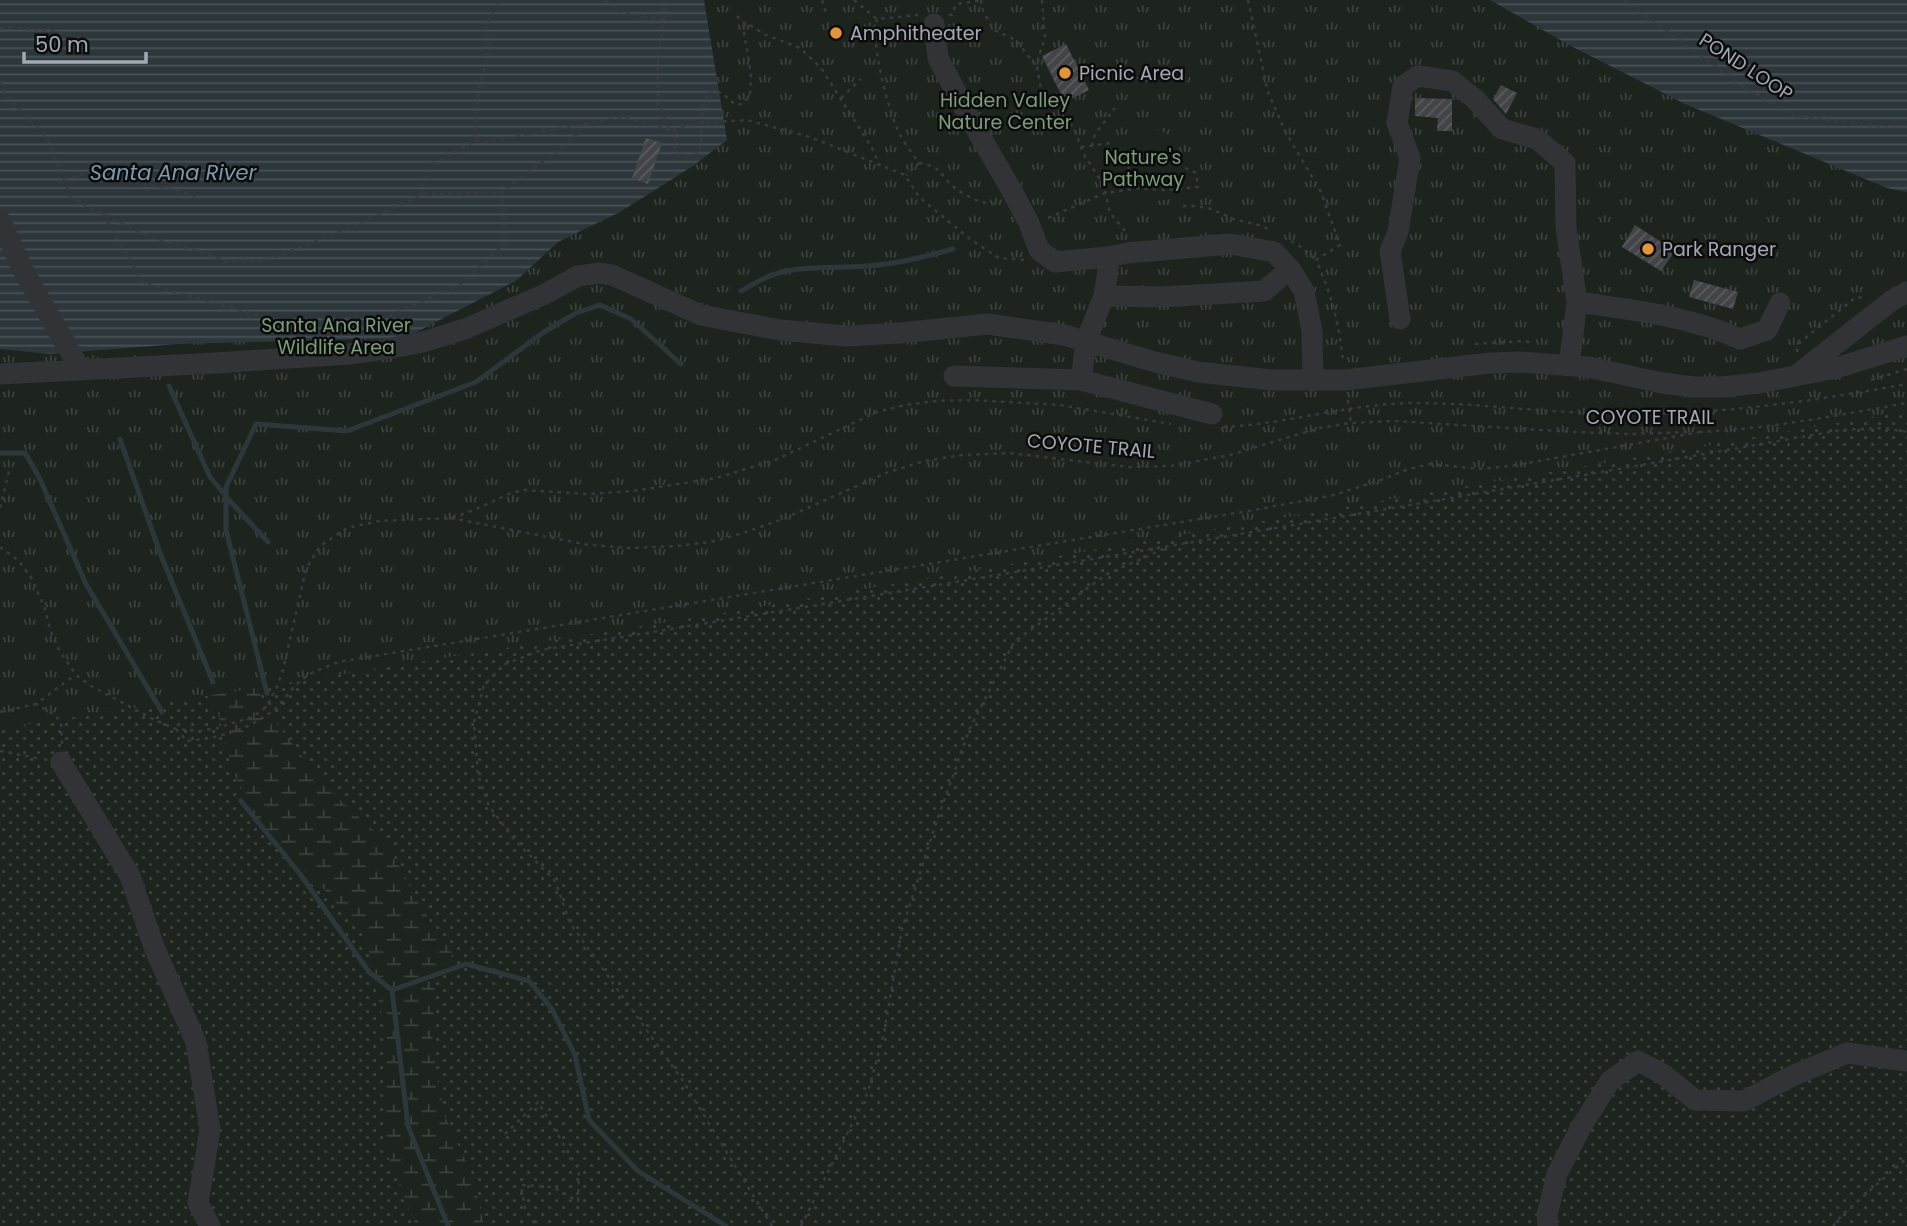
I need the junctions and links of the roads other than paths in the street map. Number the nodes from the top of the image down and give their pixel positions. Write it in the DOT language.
graph roads {
  1 [pos="934,18"];
  2 [pos="0,220"];
  3 [pos="1117,255"];
  4 [pos="1290,269"];
  5 [pos="1907,292"];
  6 [pos="1104,296"];
  7 [pos="1577,302"];
  8 [pos="1780,303"];
  9 [pos="1400,319"];
  10 [pos="1086,341"];
  11 [pos="1907,346"];
  12 [pos="1569,365"];
  13 [pos="80,369"];
  14 [pos="0,374"];
  15 [pos="1796,375"];
  16 [pos="954,376"];
  17 [pos="1081,380"];
  18 [pos="1313,381"];
  19 [pos="1212,414"];
  20 [pos="61,762"];
  21 [pos="1907,1061"];
  22 [pos="210,1226"];
  23 [pos="1548,1226"];
  1 -- 3 [label="lane"];
  2 -- 13 [label="lane"];
  3 -- 4 [label="lane"];
  3 -- 6 [label="lane"];
  4 -- 6 [label="lane"];
  4 -- 18 [label="lane"];
  5 -- 15 [label="lane"];
  6 -- 10 [label="lane"];
  7 -- 8 [label="lane"];
  7 -- 9 [label="lane"];
  7 -- 12 [label="lane"];
  10 -- 13 [label="lane"];
  10 -- 17 [label="lane"];
  10 -- 18 [label="lane"];
  11 -- 15 [label="lane"];
  12 -- 15 [label="lane"];
  12 -- 18 [label="lane"];
  13 -- 14 [label="lane"];
  16 -- 17 [label="lane"];
  17 -- 19 [label="lane"];
  20 -- 22 [label="lane"];
  21 -- 23 [label="lane"];
}
